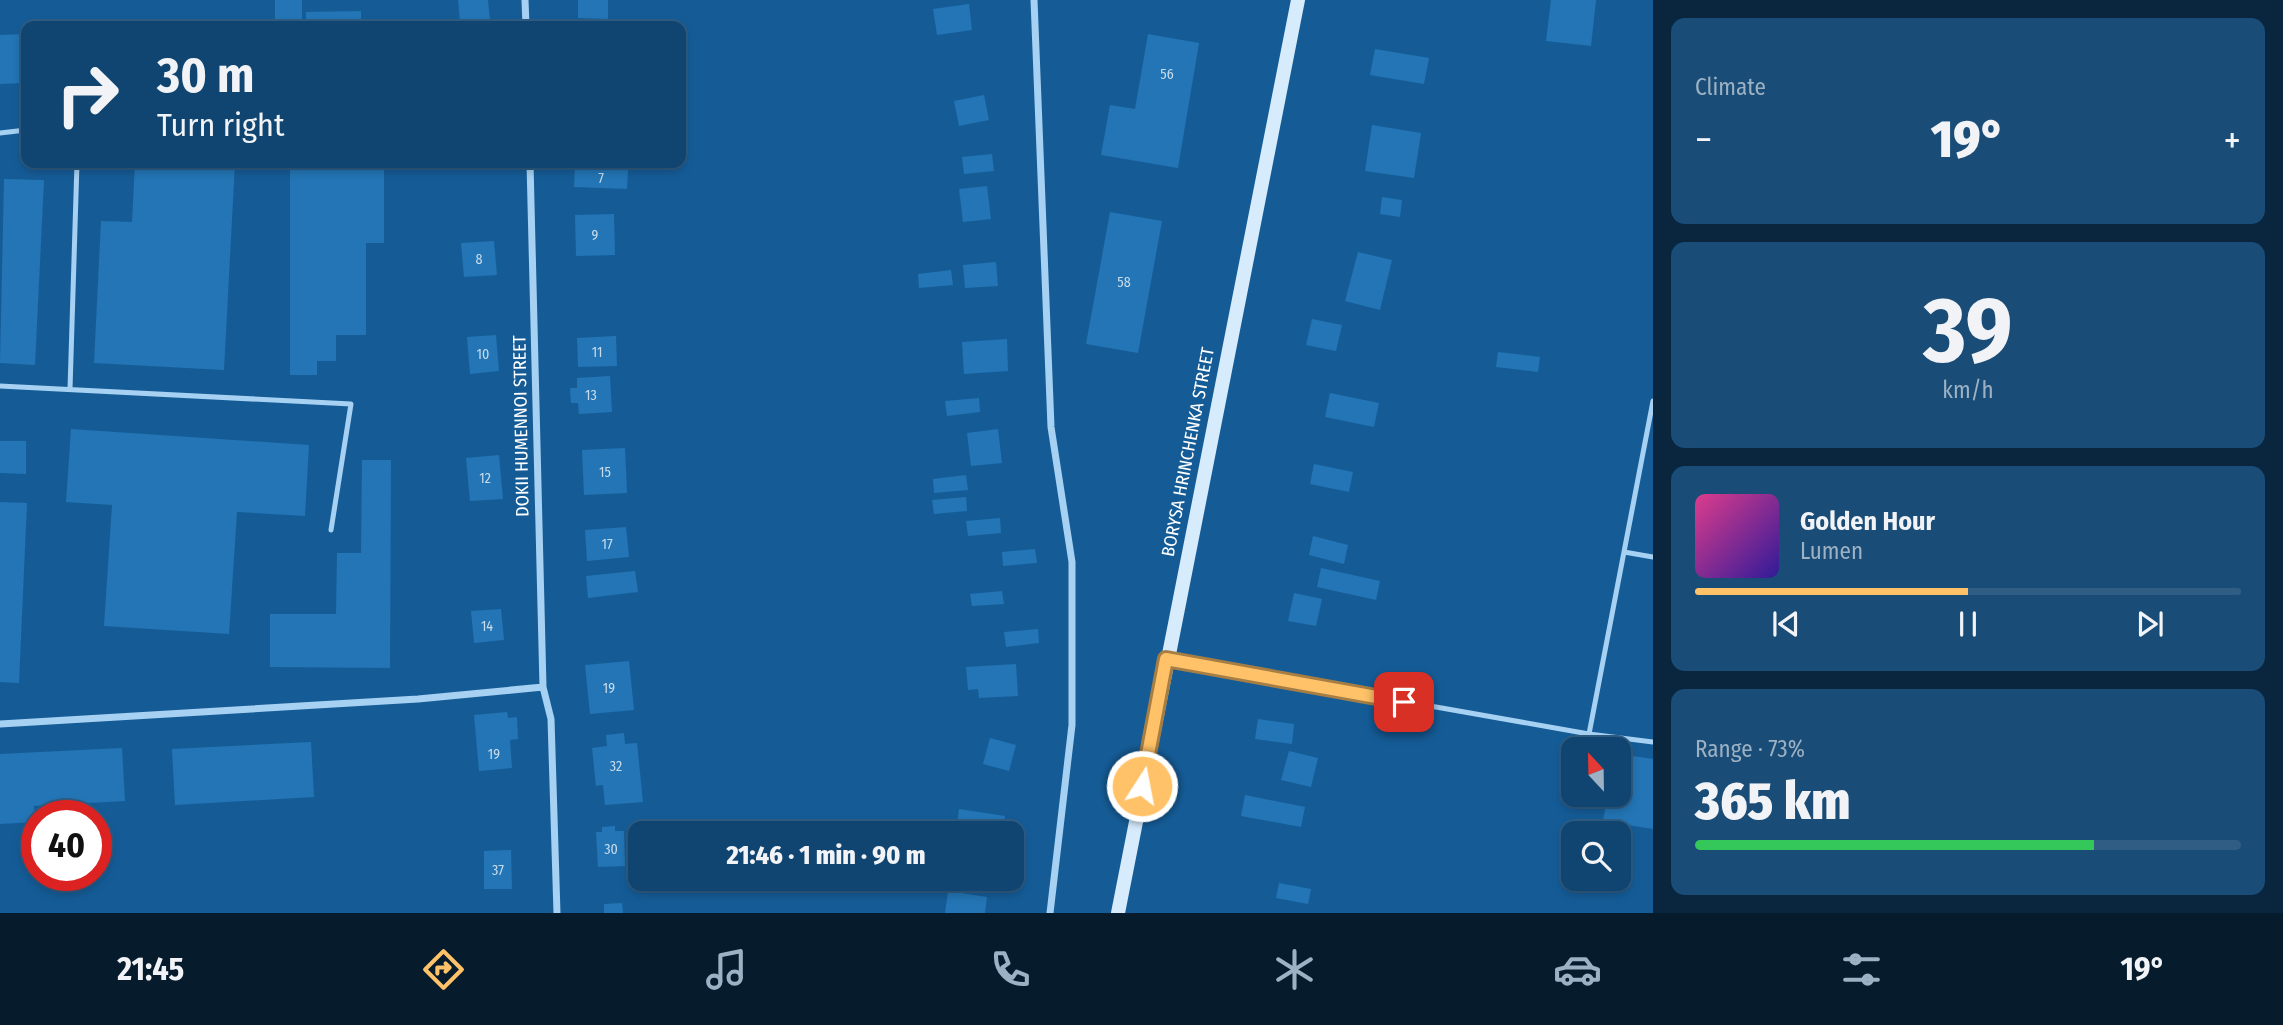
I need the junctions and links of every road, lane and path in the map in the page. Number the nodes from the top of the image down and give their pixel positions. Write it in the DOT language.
graph roads {
  1 [pos="525,0"];
  2 [pos="1034,0"];
  3 [pos="1298,0"];
  4 [pos="526,21"];
  5 [pos="21,131"];
  6 [pos="0,133"];
  7 [pos="77,168"];
  8 [pos="530,168"];
  9 [pos="0,386"];
  10 [pos="70,389"];
  11 [pos="1653,401"];
  12 [pos="331,530"];
  13 [pos="1624,552"];
  14 [pos="1653,557"];
  15 [pos="1166,659"];
  16 [pos="543,687"];
  17 [pos="0,723"];
  18 [pos="1589,734"];
  19 [pos="1653,742"];
  20 [pos="557,913"];
  21 [pos="1050,913"];
  22 [pos="1118,913"];
  1 -- 4 [label="street"];
  2 -- 21 [label="street"];
  3 -- 15 [label="street, BORYSA HRINCHENKA STREET"];
  5 -- 6 [label="lane"];
  7 -- 10 [label="lane"];
  8 -- 16 [label="street, DOKII HUMENNOI STREET"];
  9 -- 10 [label="lane"];
  10 -- 12 [label="lane"];
  11 -- 13 [label="lane"];
  13 -- 14 [label="lane"];
  13 -- 18 [label="lane"];
  15 -- 18 [label="lane"];
  15 -- 22 [label="street, BORYSA HRINCHENKA STREET"];
  16 -- 17 [label="street"];
  16 -- 20 [label="street, DOKII HUMENNOI STREET"];
  18 -- 19 [label="lane"];
}
